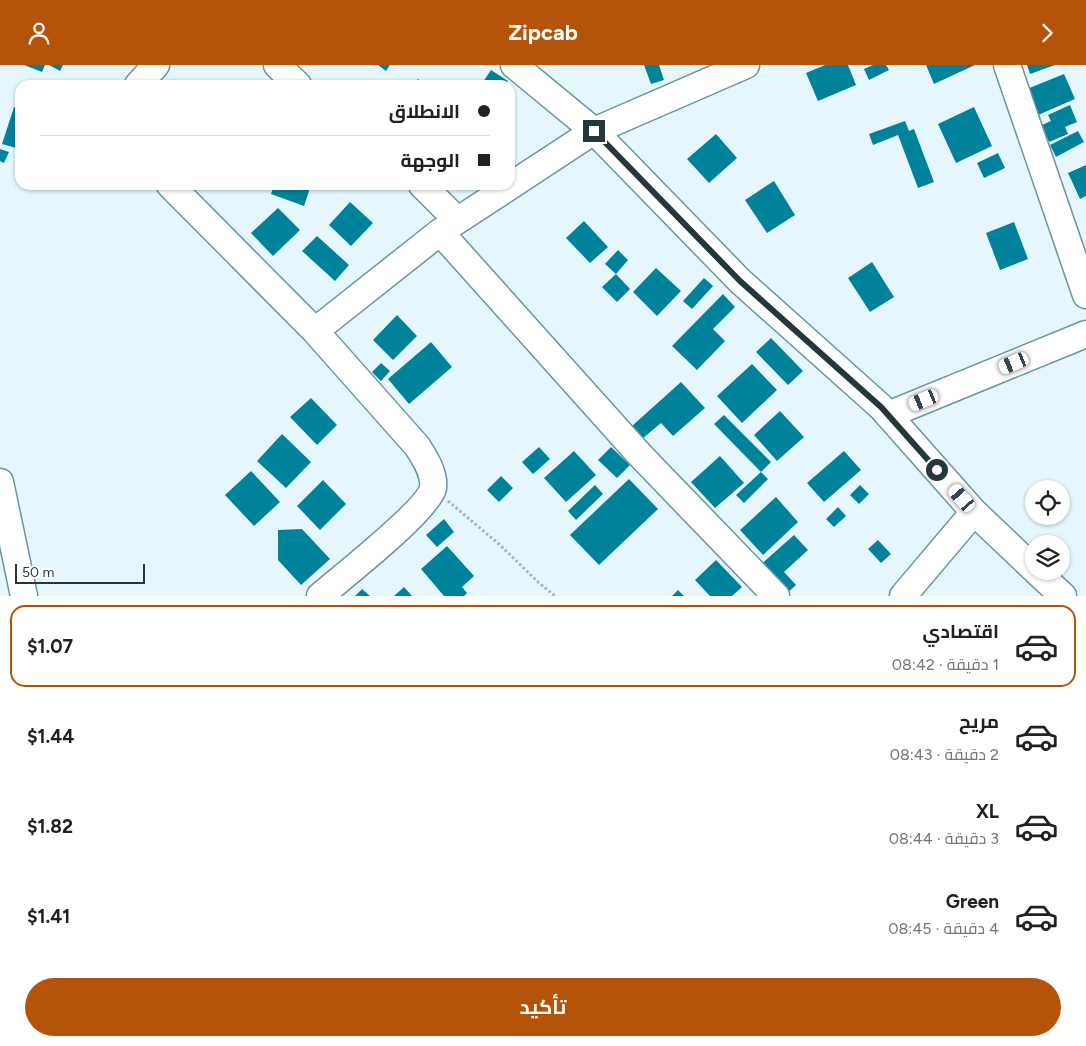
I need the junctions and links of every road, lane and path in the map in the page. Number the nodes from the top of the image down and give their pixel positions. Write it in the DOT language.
graph roads {
  1 [pos="156,65"];
  2 [pos="277,65"];
  3 [pos="514,65"];
  4 [pos="746,65"];
  5 [pos="1007,65"];
  6 [pos="142,80"];
  7 [pos="293,80"];
  8 [pos="594,131"];
  9 [pos="515,182"];
  10 [pos="175,190"];
  11 [pos="425,190"];
  12 [pos="503,190"];
  13 [pos="448,226"];
  14 [pos="1086,295"];
  15 [pos="315,331"];
  16 [pos="1086,333"];
  17 [pos="888,415"];
  18 [pos="0,482"];
  19 [pos="433,488"];
  20 [pos="974,512"];
  21 [pos="1025,560"];
  22 [pos="1046,580"];
  23 [pos="24,596"];
  24 [pos="320,596"];
  25 [pos="555,596"];
  26 [pos="776,596"];
  27 [pos="903,596"];
  28 [pos="1063,596"];
  1 -- 6 [label="street"];
  2 -- 7 [label="street"];
  3 -- 8 [label="street"];
  4 -- 8 [label="street"];
  5 -- 14 [label="street"];
  8 -- 9 [label="street"];
  8 -- 17 [label="street"];
  10 -- 15 [label="street"];
  11 -- 13 [label="street"];
  12 -- 13 [label="street"];
  13 -- 15 [label="street"];
  13 -- 26 [label="street"];
  15 -- 19 [label="street"];
  16 -- 17 [label="street"];
  17 -- 20 [label="street"];
  18 -- 23 [label="street"];
  19 -- 24 [label="street"];
  19 -- 25 [label="path"];
  20 -- 21 [label="street"];
  20 -- 27 [label="street"];
  22 -- 28 [label="street"];
}
